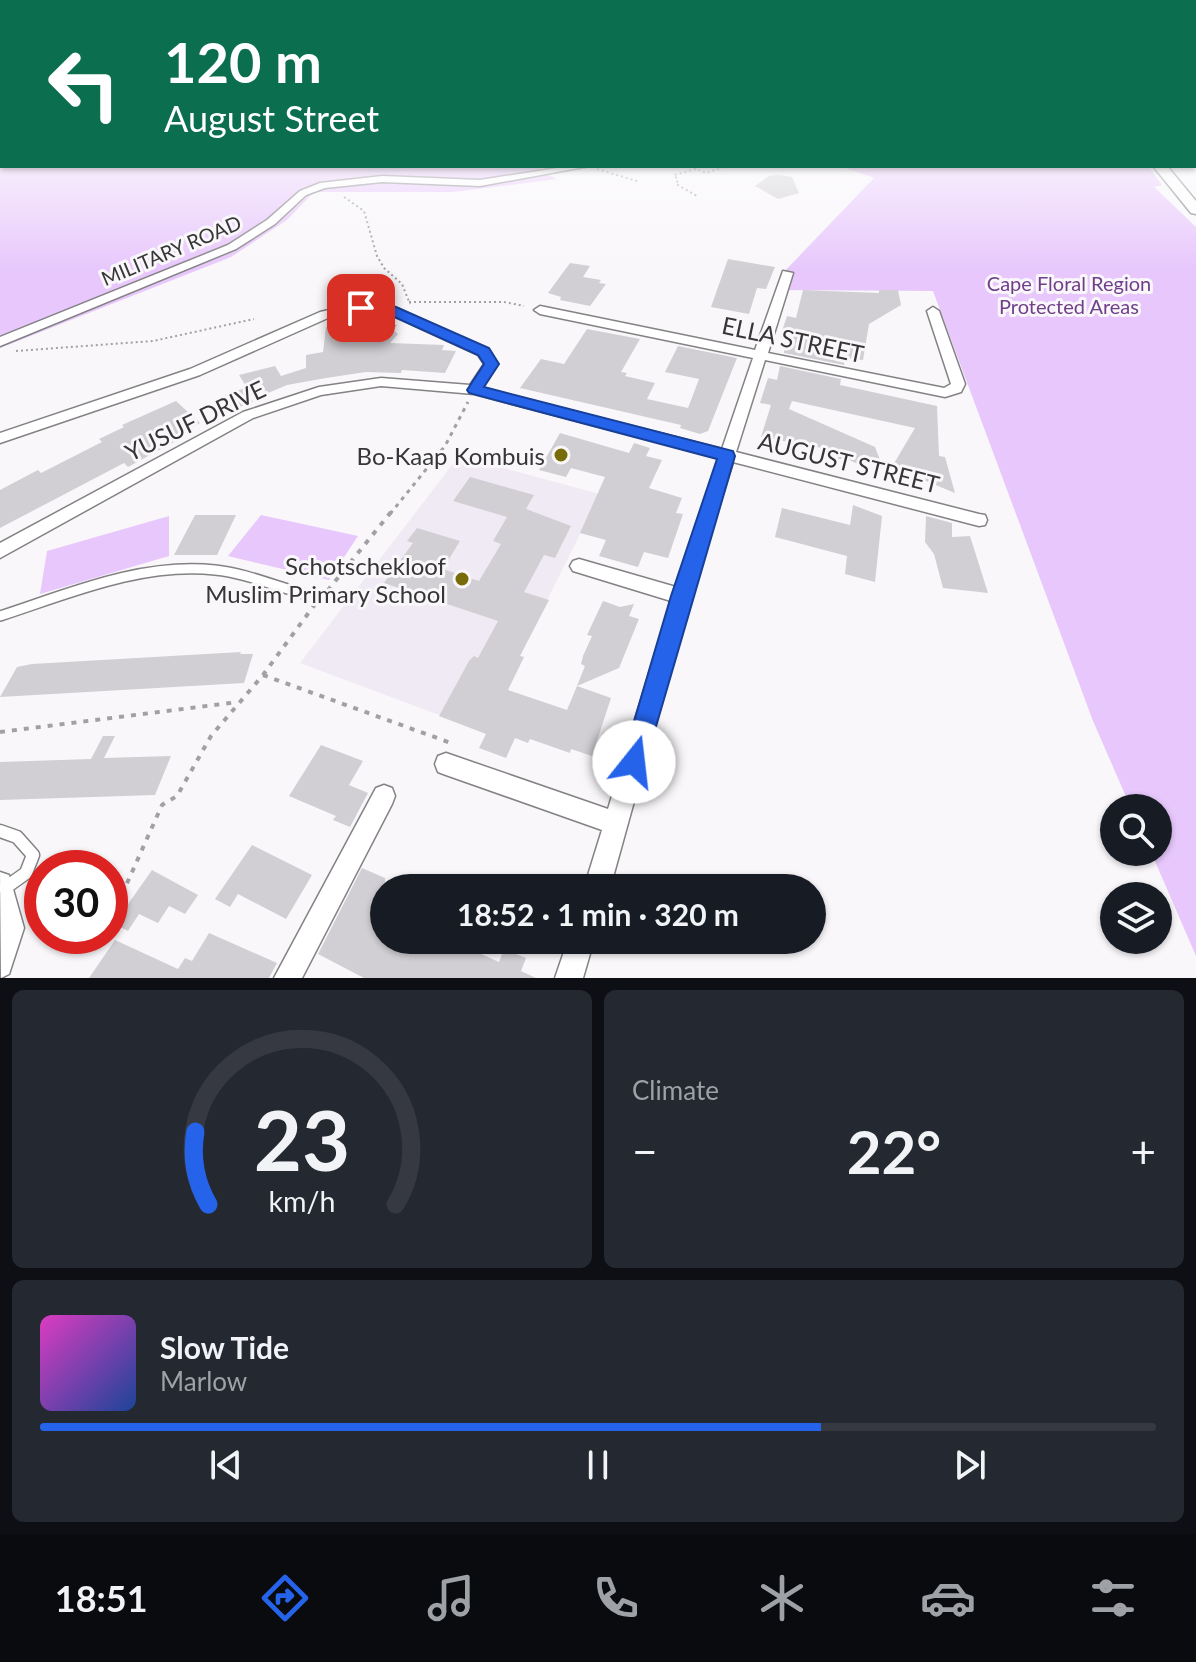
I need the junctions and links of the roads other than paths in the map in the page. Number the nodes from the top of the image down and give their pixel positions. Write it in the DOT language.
graph roads {
  1 [pos="520,177"];
  2 [pos="1169,177"];
  3 [pos="1196,210"];
  4 [pos="787,273"];
  5 [pos="540,310"];
  6 [pos="933,311"];
  7 [pos="0,342"];
  8 [pos="760,354"];
  9 [pos="474,390"];
  10 [pos="0,438"];
  11 [pos="727,456"];
  12 [pos="979,520"];
  13 [pos="0,551"];
  14 [pos="579,566"];
  15 [pos="304,594"];
  16 [pos="682,596"];
  17 [pos="0,616"];
  18 [pos="446,764"];
  19 [pos="384,796"];
  20 [pos="617,824"];
  21 [pos="0,831"];
  22 [pos="601,874"];
  23 [pos="1,887"];
  24 [pos="577,954"];
  25 [pos="0,965"];
  26 [pos="288,978"];
  27 [pos="569,978"];
  1 -- 7 [label="street, MILITARY ROAD"];
  2 -- 3 [label="street"];
  4 -- 8 [label="street"];
  5 -- 8 [label="street, ELLA STREET"];
  6 -- 8 [label="street, ELLA STREET"];
  8 -- 11 [label="street"];
  9 -- 10 [label="street"];
  9 -- 11 [label="street, AUGUST STREET"];
  9 -- 13 [label="street, YUSUF DRIVE"];
  11 -- 12 [label="street, AUGUST STREET"];
  11 -- 16 [label="street"];
  14 -- 16 [label="street"];
  15 -- 17 [label="lane"];
  16 -- 20 [label="street"];
  18 -- 20 [label="street"];
  19 -- 26 [label="street"];
  20 -- 22 [label="street"];
  21 -- 23 [label="lane"];
  23 -- 25 [label="street"];
  24 -- 27 [label="street"];
}
